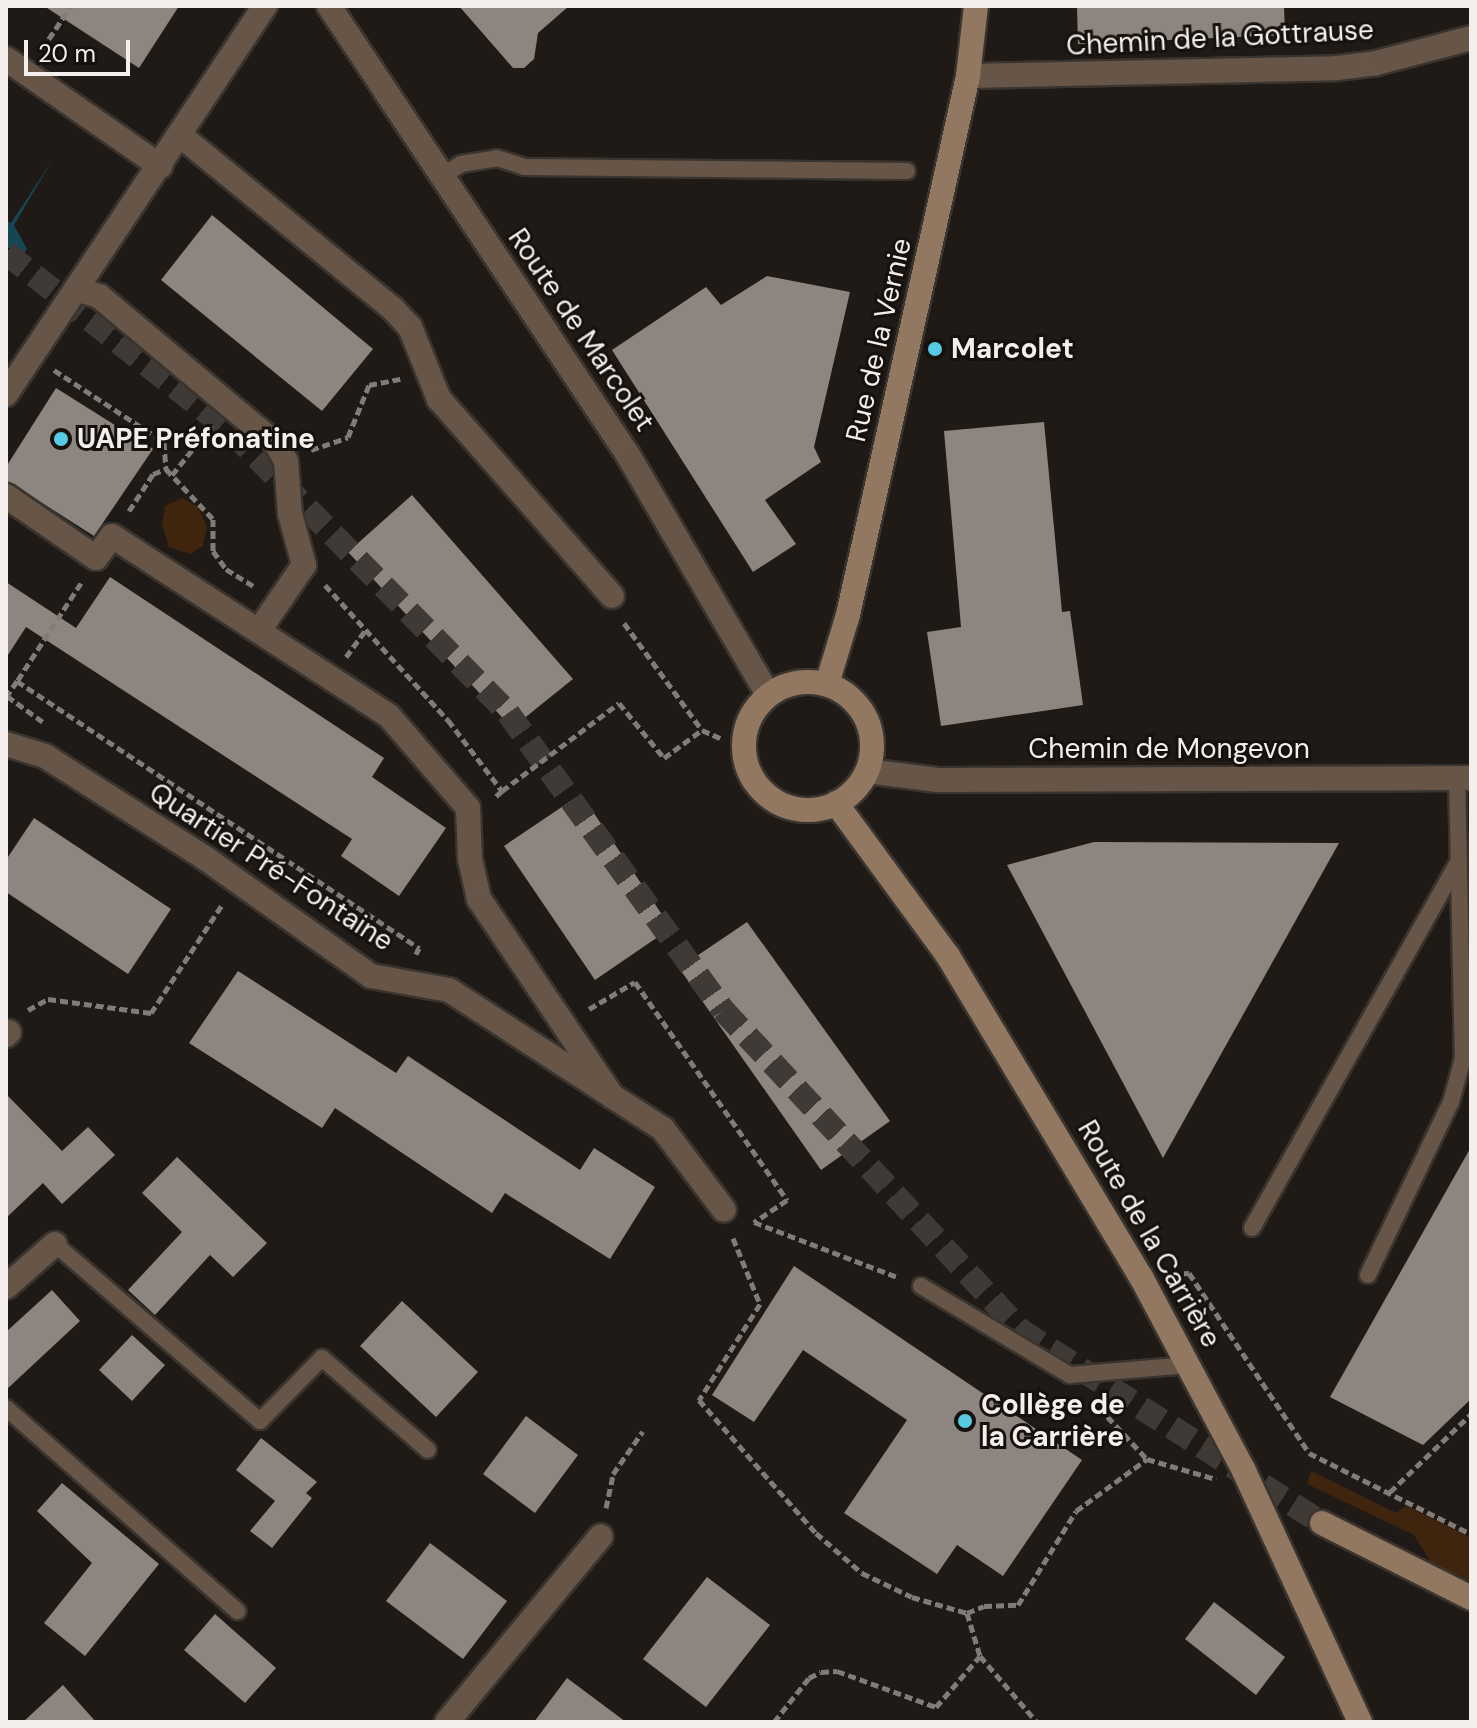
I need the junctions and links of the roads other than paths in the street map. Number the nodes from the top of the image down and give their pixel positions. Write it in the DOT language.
graph roads {
  1 [pos="265,6"];
  2 [pos="329,6"];
  3 [pos="976,6"];
  4 [pos="1471,38"];
  5 [pos="16,66"];
  6 [pos="968,76"];
  7 [pos="181,136"];
  8 [pos="160,166"];
  9 [pos="907,171"];
  10 [pos="442,176"];
  11 [pos="78,290"];
  12 [pos="6,394"];
  13 [pos="6,496"];
  14 [pos="612,596"];
  15 [pos="260,629"];
  16 [pos="827,684"];
  17 [pos="768,695"];
  18 [pos="6,744"];
  19 [pos="867,771"];
  20 [pos="1464,778"];
  21 [pos="836,803"];
  22 [pos="1458,863"];
  23 [pos="1467,1058"];
  24 [pos="612,1096"];
  25 [pos="724,1210"];
  26 [pos="1252,1228"];
  27 [pos="55,1244"];
  28 [pos="1368,1275"];
  29 [pos="921,1286"];
  30 [pos="6,1287"];
  31 [pos="1189,1365"];
  32 [pos="6,1408"];
  33 [pos="428,1450"];
  34 [pos="1322,1523"];
  35 [pos="601,1536"];
  36 [pos="1471,1598"];
  37 [pos="237,1611"];
  38 [pos="447,1722"];
  39 [pos="1360,1722"];
  1 -- 7 [label="street"];
  2 -- 10 [label="street, Route de Marcolet"];
  3 -- 6 [label="street, Rue de la Vernie"];
  4 -- 6 [label="street, Chemin de la Gottrause"];
  5 -- 8 [label="street"];
  6 -- 16 [label="street, Rue de la Vernie"];
  7 -- 8 [label="street"];
  7 -- 14 [label="street"];
  8 -- 11 [label="street"];
  9 -- 10 [label="lane"];
  10 -- 17 [label="street, Route de Marcolet"];
  11 -- 12 [label="street"];
  11 -- 15 [label="street"];
  13 -- 15 [label="street"];
  15 -- 24 [label="street"];
  16 -- 17 [label="street"];
  16 -- 19 [label="street"];
  17 -- 21 [label="street"];
  18 -- 24 [label="street, Quartier Pré-Fontaine"];
  19 -- 20 [label="street, Chemin de Mongevon"];
  19 -- 21 [label="street"];
  20 -- 22 [label="lane"];
  21 -- 31 [label="street, Route de la Carrière"];
  22 -- 23 [label="lane"];
  22 -- 26 [label="lane"];
  23 -- 28 [label="lane"];
  24 -- 25 [label="street, Quartier Pré-Fontaine"];
  27 -- 30 [label="street"];
  27 -- 33 [label="lane"];
  29 -- 31 [label="lane"];
  31 -- 39 [label="street, Route de la Carrière"];
  32 -- 37 [label="lane"];
  34 -- 36 [label="street"];
  35 -- 38 [label="street"];
}
